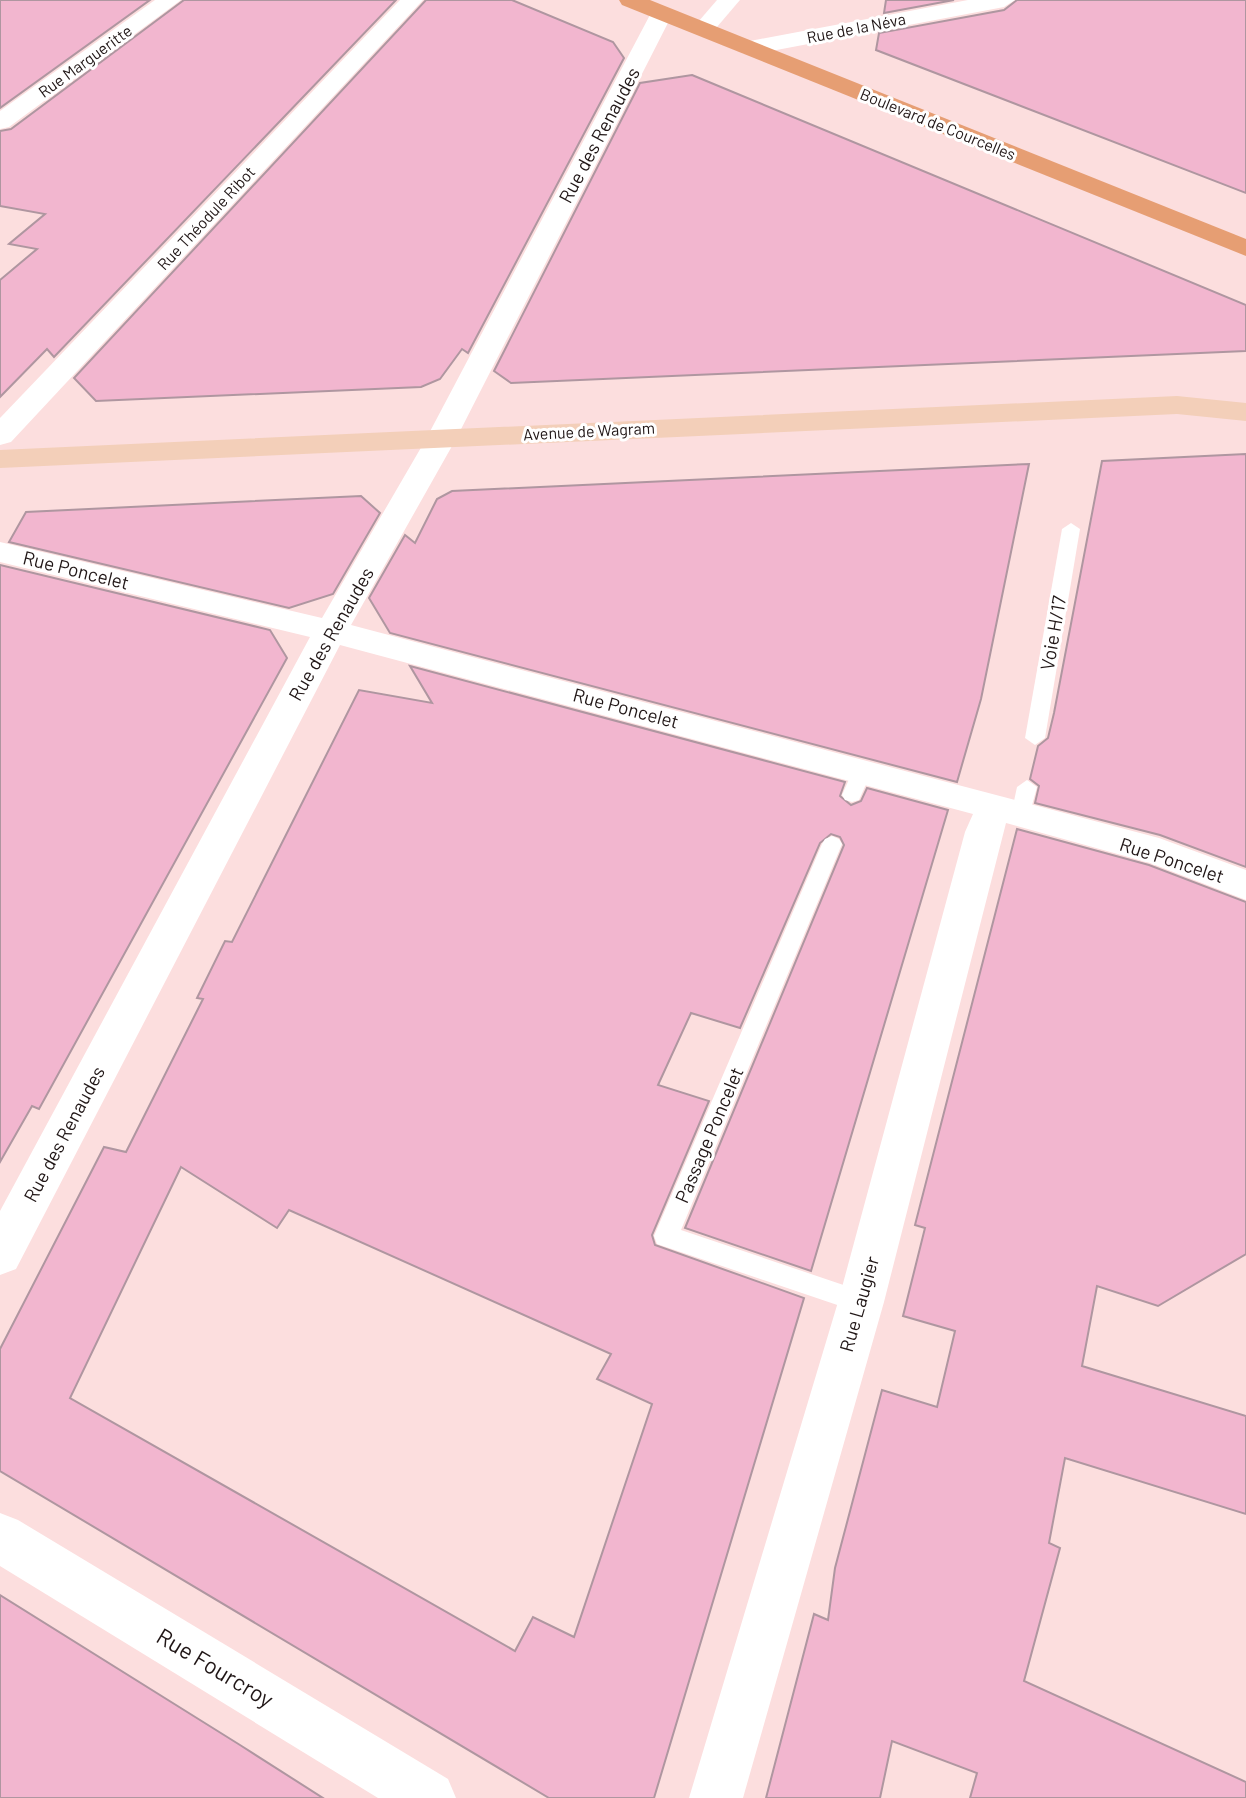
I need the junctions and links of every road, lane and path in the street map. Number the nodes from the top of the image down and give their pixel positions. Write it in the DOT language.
graph roads {
  1 [pos="170,0"];
  2 [pos="412,0"];
  3 [pos="630,0"];
  4 [pos="729,0"];
  5 [pos="1004,0"];
  6 [pos="662,13"];
  7 [pos="703,29"];
  8 [pos="750,48"];
  9 [pos="0,122"];
  10 [pos="1246,248"];
  11 [pos="1246,386"];
  12 [pos="1177,405"];
  13 [pos="1246,412"];
  14 [pos="0,436"];
  15 [pos="441,439"];
  16 [pos="0,459"];
  17 [pos="1071,528"];
  18 [pos="0,552"];
  19 [pos="331,632"];
  20 [pos="1035,738"];
  21 [pos="1014,803"];
  22 [pos="831,844"];
  23 [pos="1246,885"];
  24 [pos="0,1255"];
  25 [pos="860,1302"];
  26 [pos="0,1538"];
  27 [pos="429,1798"];
  28 [pos="716,1798"];
  1 -- 9 [label="street, Rue Margueritte"];
  2 -- 14 [label="street, Rue Théodule Ribot"];
  3 -- 6 [label="main road, Boulevard de Courcelles"];
  4 -- 7 [label="street"];
  5 -- 8 [label="street, Rue de la Néva"];
  6 -- 7 [label="main road, Boulevard de Courcelles"];
  6 -- 15 [label="street, Rue des Renaudes"];
  7 -- 8 [label="main road, Boulevard de Courcelles"];
  8 -- 10 [label="main road, Boulevard de Courcelles"];
  11 -- 12 [label="main road, Avenue de Wagram"];
  12 -- 13 [label="main road, Avenue de Wagram"];
  12 -- 15 [label="main road, Avenue de Wagram"];
  15 -- 16 [label="main road, Avenue de Wagram"];
  15 -- 19 [label="street, Rue des Renaudes"];
  17 -- 20 [label="lane, Voie H/17"];
  18 -- 19 [label="street, Rue Poncelet"];
  19 -- 21 [label="street, Rue Poncelet"];
  19 -- 24 [label="street, Rue des Renaudes"];
  21 -- 23 [label="street, Rue Poncelet"];
  21 -- 25 [label="street, Rue Laugier"];
  22 -- 25 [label="lane, Passage Poncelet"];
  25 -- 28 [label="street, Rue Laugier"];
  26 -- 27 [label="street, Rue Fourcroy"];
}
